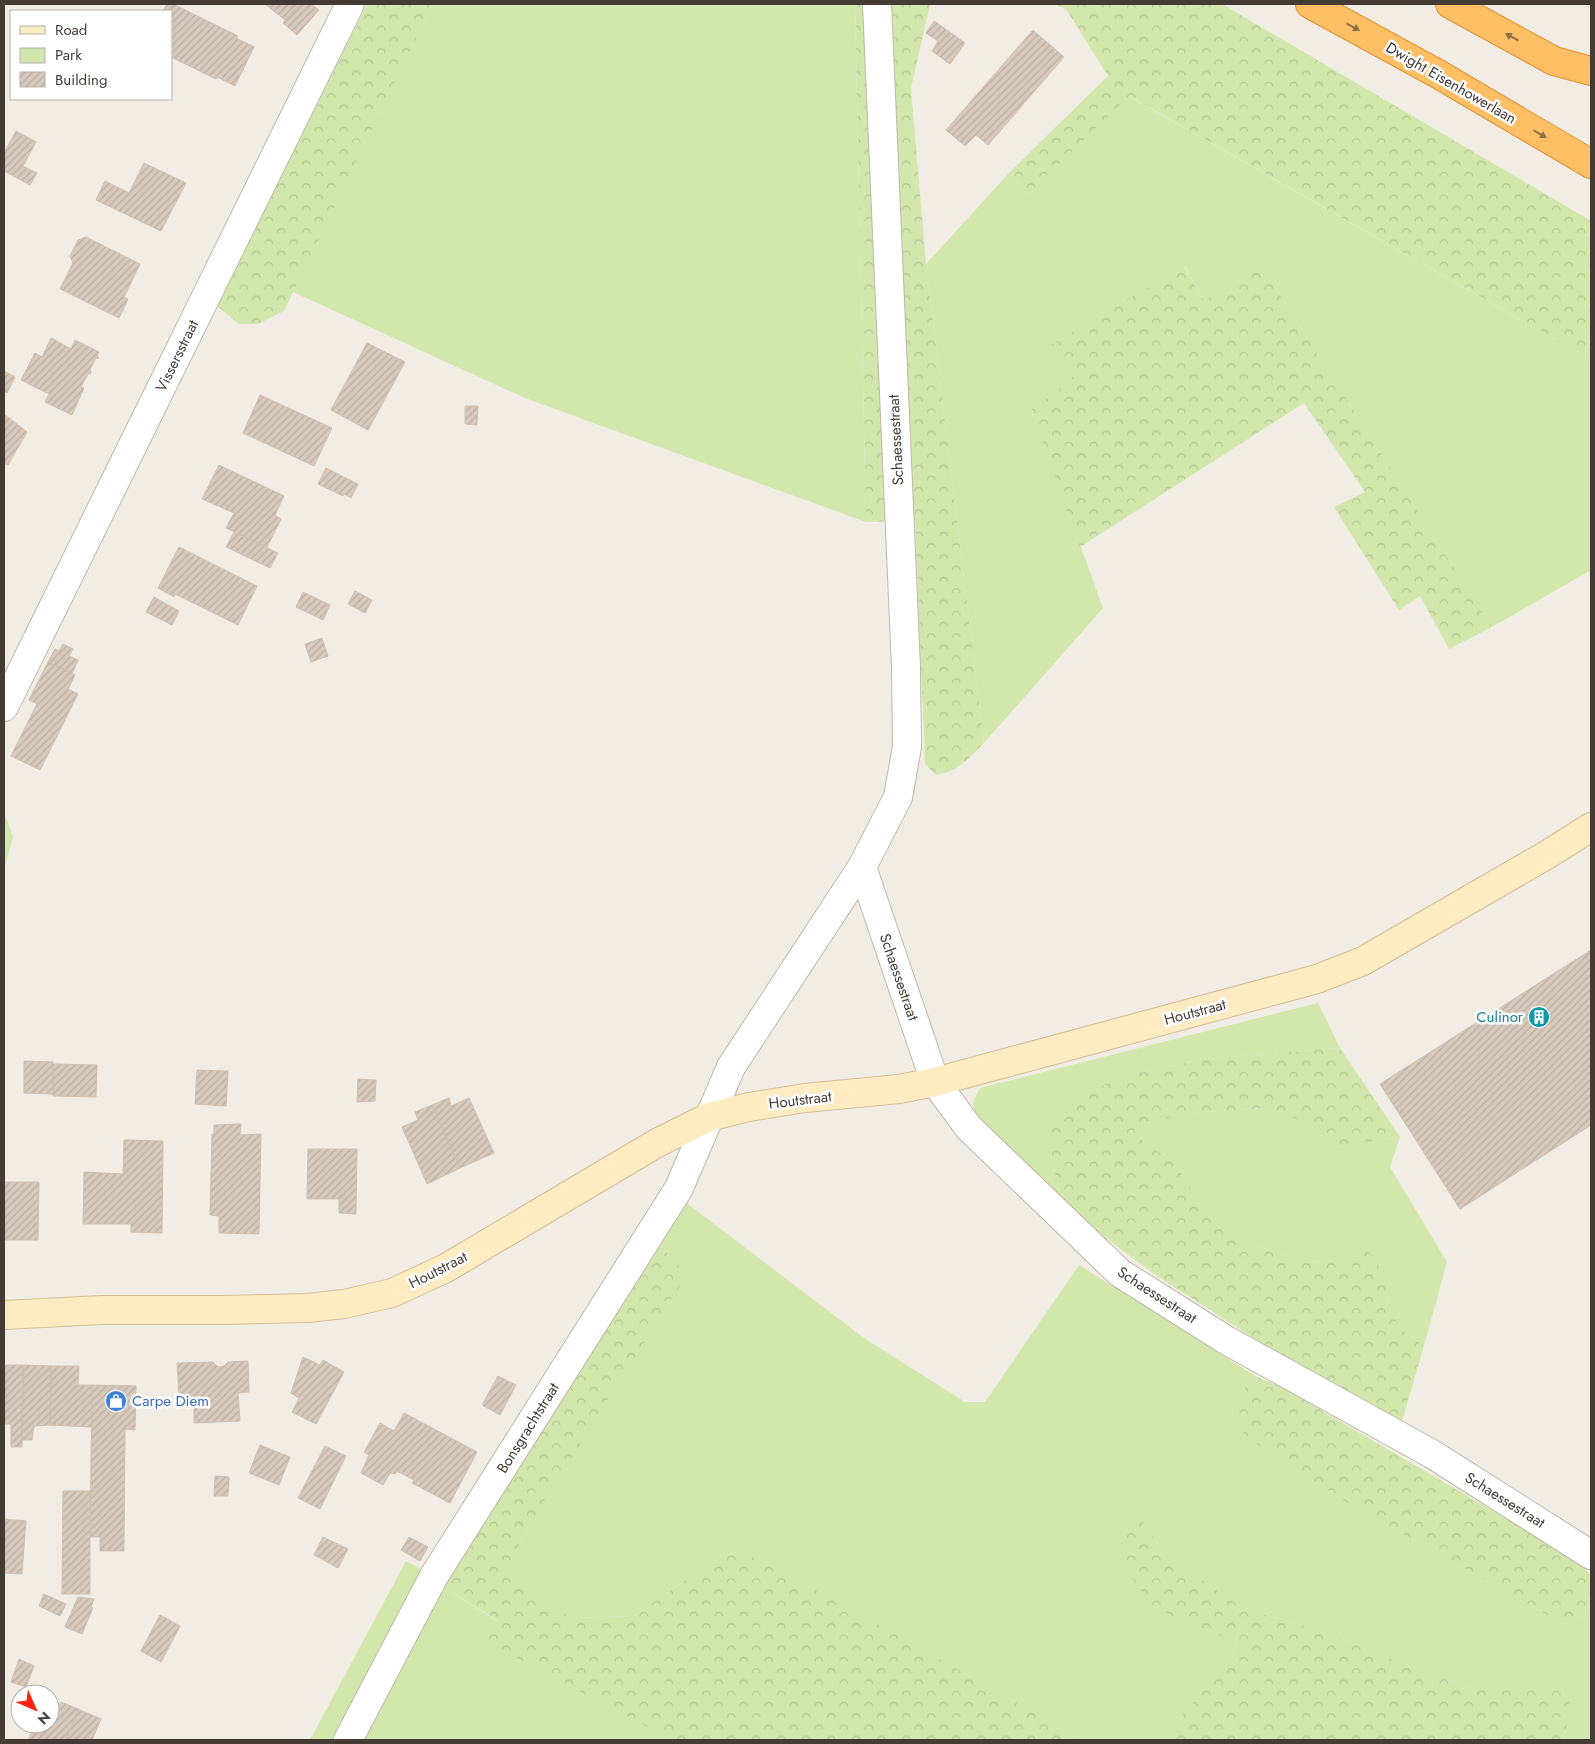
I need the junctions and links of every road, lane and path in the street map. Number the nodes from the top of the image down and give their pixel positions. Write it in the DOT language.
graph roads {
  1 [pos="350,4"];
  2 [pos="877,4"];
  3 [pos="1310,4"];
  4 [pos="1450,4"];
  5 [pos="1554,61"];
  6 [pos="1591,71"];
  7 [pos="1591,83"];
  8 [pos="1591,164"];
  9 [pos="4,707"];
  10 [pos="1591,827"];
  11 [pos="862,866"];
  12 [pos="935,1082"];
  13 [pos="708,1117"];
  14 [pos="4,1315"];
  15 [pos="1591,1555"];
  16 [pos="348,1740"];
  1 -- 9 [label="street, Vissersstraat"];
  2 -- 11 [label="street, Schaessestraat"];
  3 -- 8 [label="highway, Dwight Eisenhowerlaan, one-way"];
  5 -- 4 [label="highway, one-way"];
  5 -- 6 [label="highway"];
  5 -- 7 [label="highway"];
  10 -- 12 [label="street, Houtstraat"];
  11 -- 12 [label="street, Schaessestraat"];
  11 -- 13 [label="street, Schaessestraat"];
  12 -- 13 [label="street, Houtstraat"];
  12 -- 15 [label="street, Schaessestraat"];
  13 -- 14 [label="street, Houtstraat"];
  13 -- 16 [label="street, Bonsgrachtstraat"];
}
